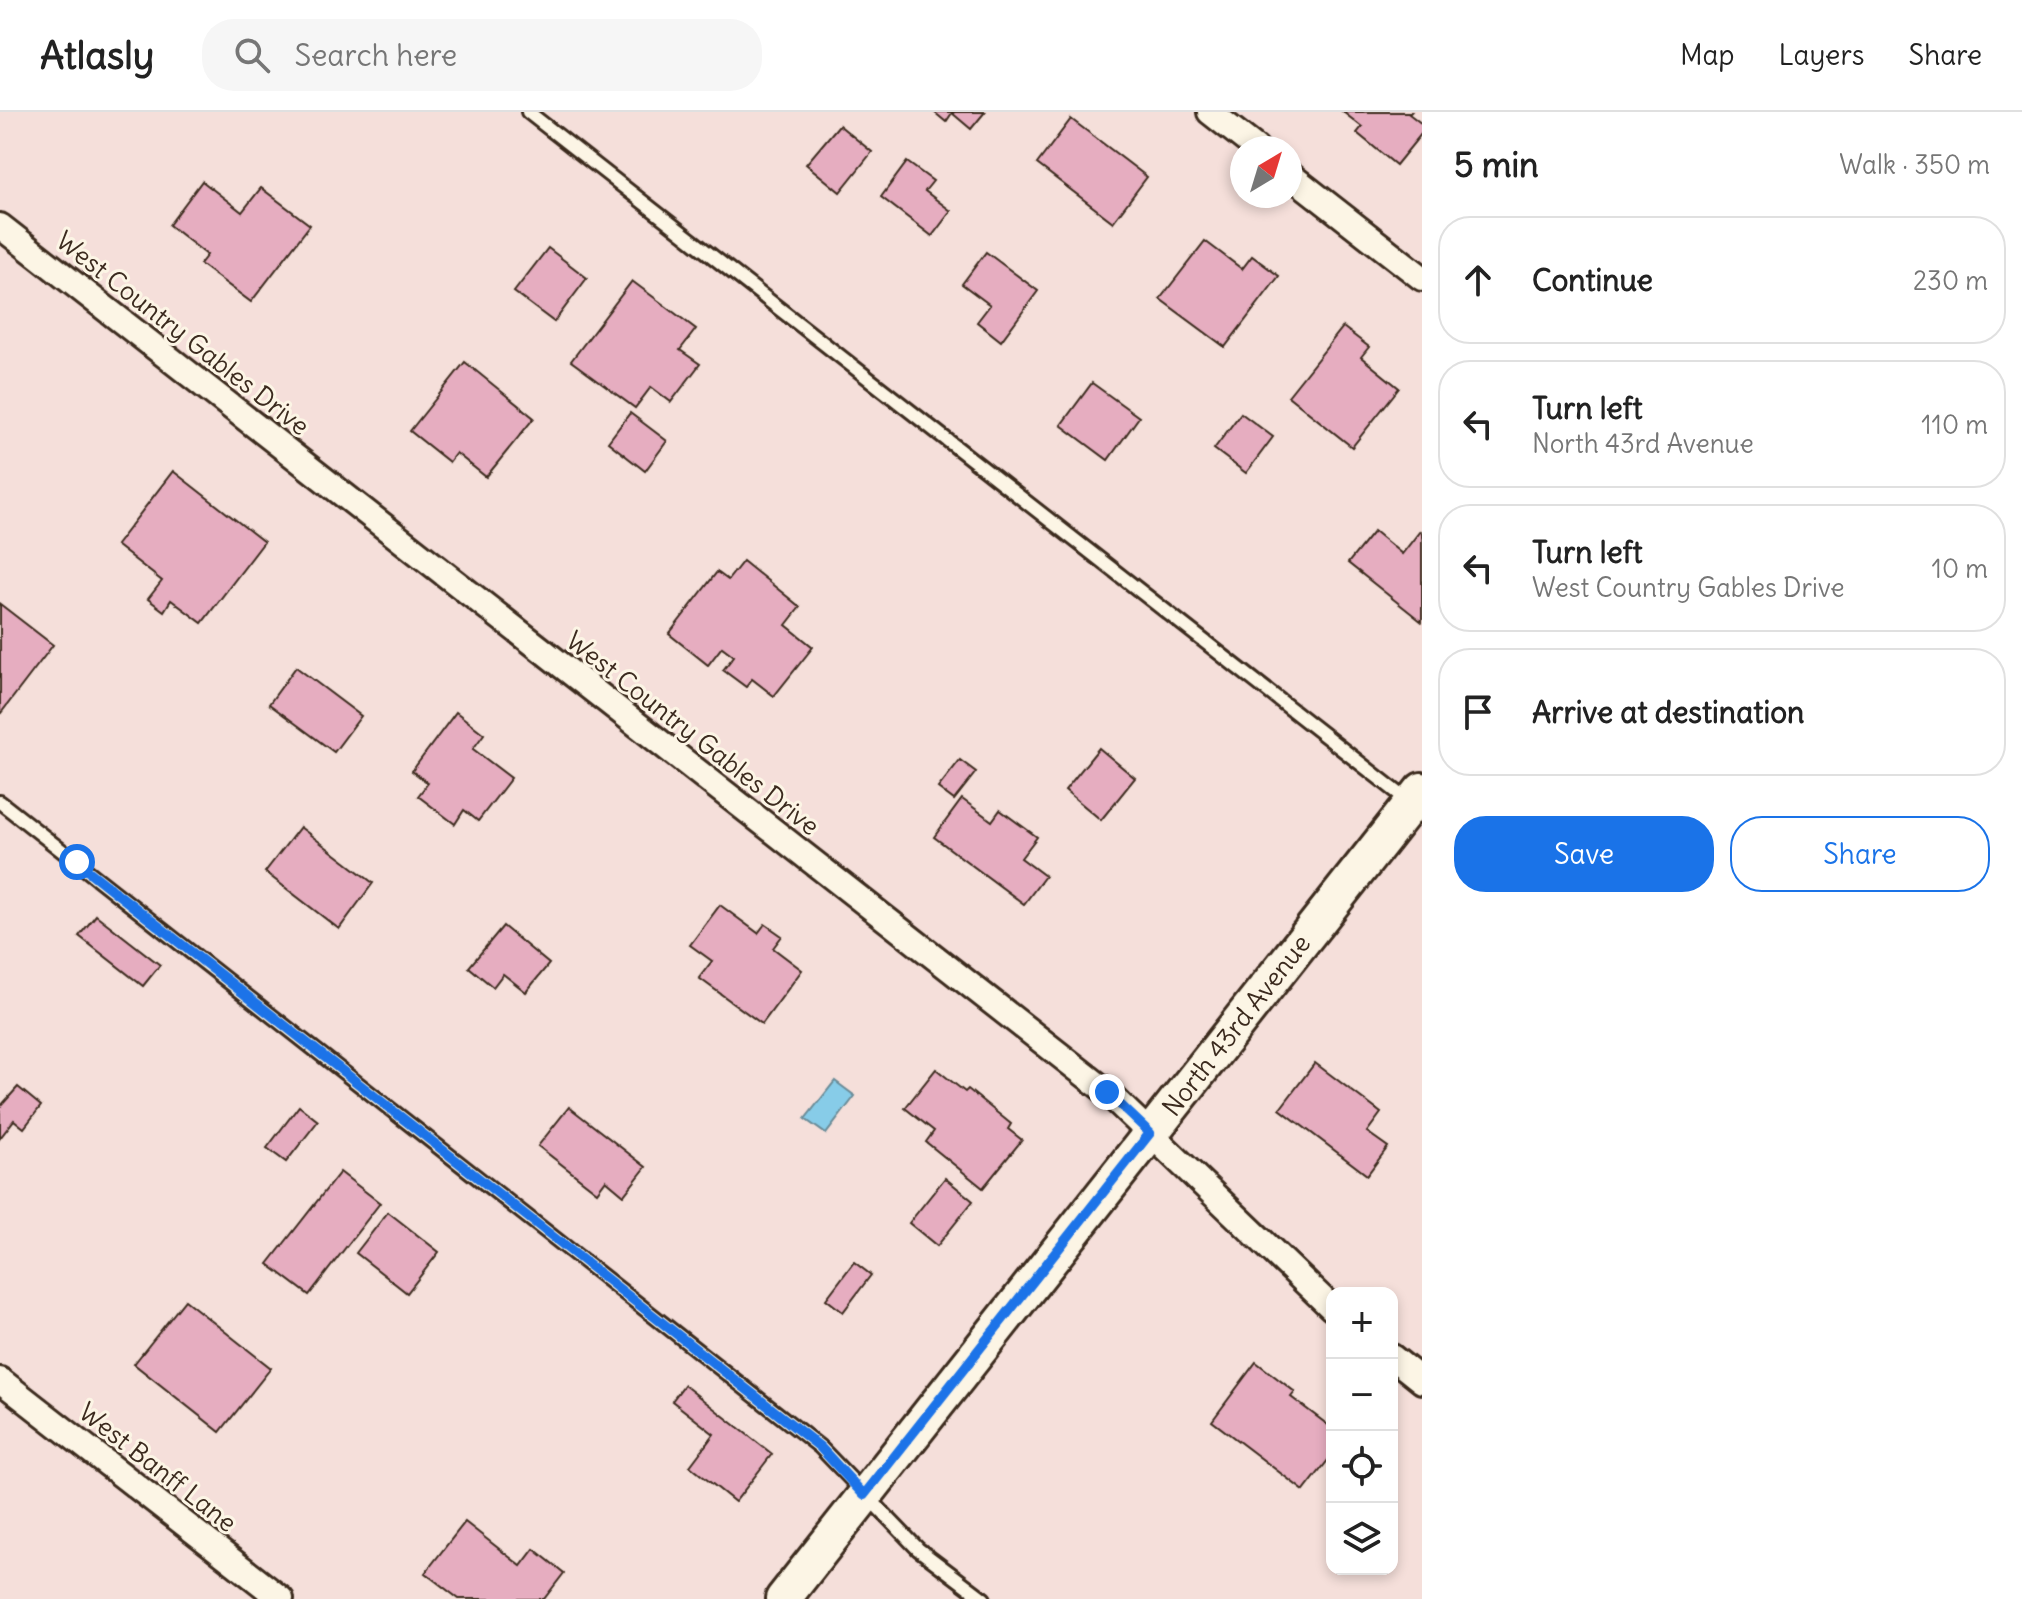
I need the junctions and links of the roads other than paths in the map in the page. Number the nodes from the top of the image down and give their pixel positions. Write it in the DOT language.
graph roads {
  1 [pos="528,112"];
  2 [pos="1210,112"];
  3 [pos="1241,136"];
  4 [pos="1302,184"];
  5 [pos="0,226"];
  6 [pos="1422,278"];
  7 [pos="1419,801"];
  8 [pos="0,802"];
  9 [pos="1150,1133"];
  10 [pos="1326,1302"];
  11 [pos="1394,1359"];
  12 [pos="0,1380"];
  13 [pos="1422,1381"];
  14 [pos="864,1495"];
  15 [pos="281,1599"];
  16 [pos="783,1599"];
  17 [pos="984,1599"];
  1 -- 7 [label="lane"];
  2 -- 3 [label="street"];
  4 -- 6 [label="street"];
  5 -- 9 [label="street, West Country Gables Drive"];
  7 -- 9 [label="main road, North 43rd Avenue"];
  8 -- 14 [label="lane"];
  9 -- 10 [label="street, West Country Gables Drive"];
  9 -- 14 [label="main road, North 43rd Avenue"];
  11 -- 13 [label="street"];
  12 -- 15 [label="street, West Banff Lane"];
  14 -- 16 [label="main road, North 43rd Avenue"];
  14 -- 17 [label="lane"];
}
